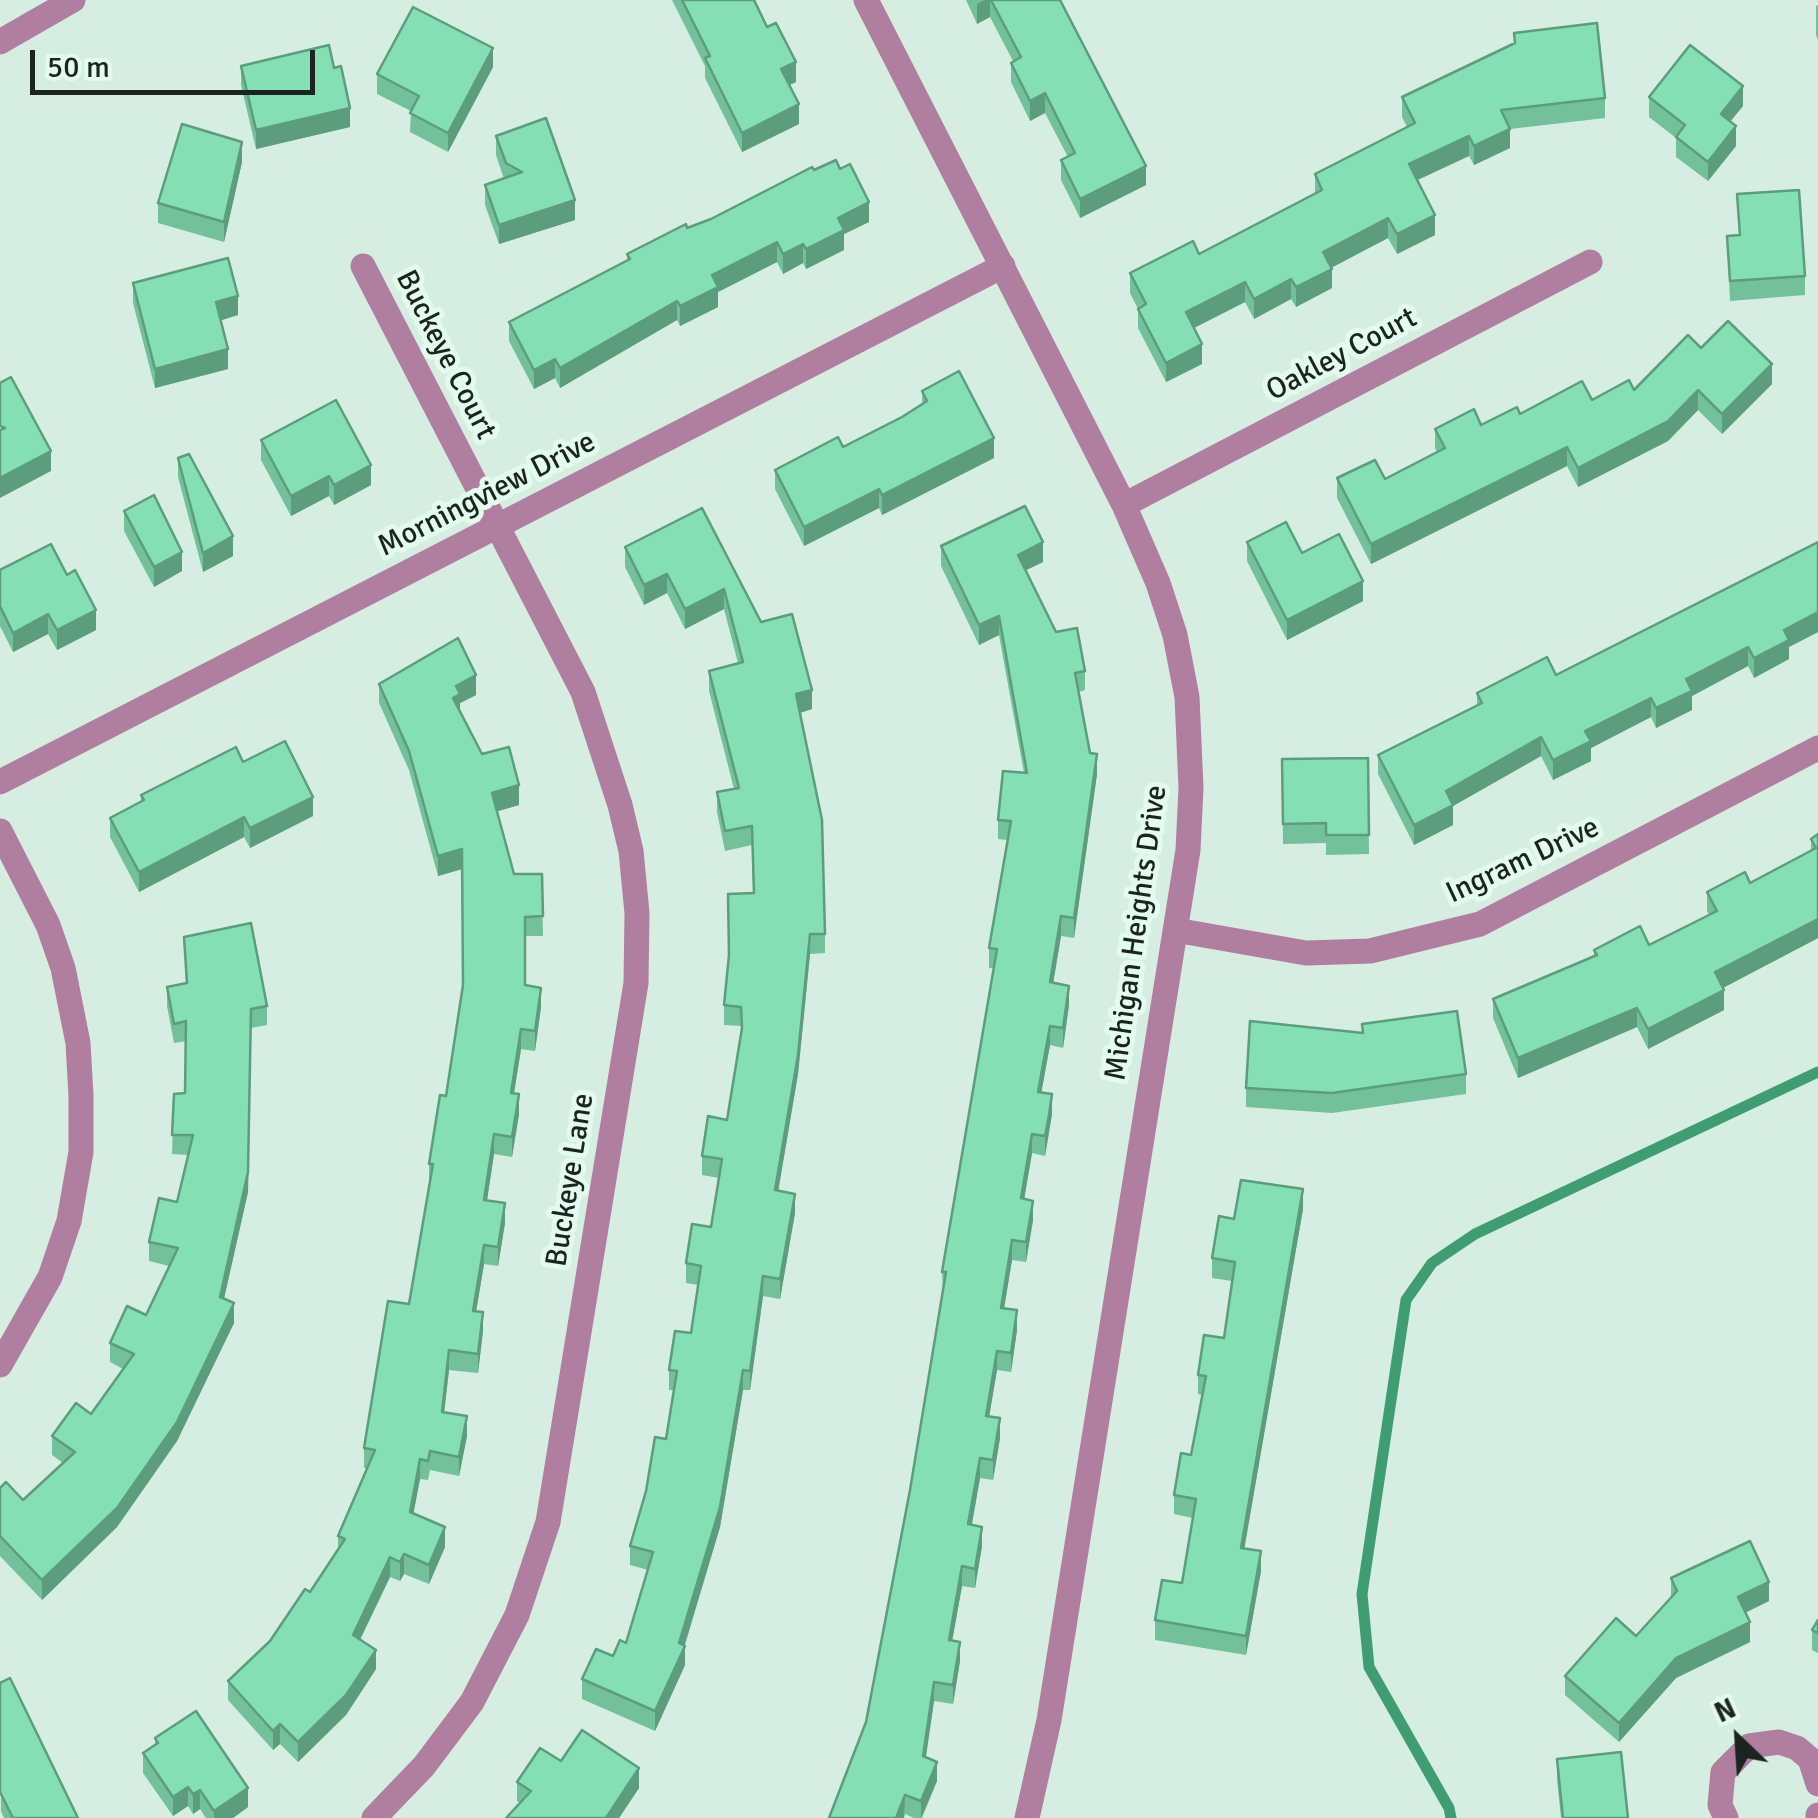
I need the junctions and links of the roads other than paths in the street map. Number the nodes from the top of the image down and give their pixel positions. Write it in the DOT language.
graph roads {
  1 [pos="73,0"];
  2 [pos="866,0"];
  3 [pos="0,42"];
  4 [pos="1590,262"];
  5 [pos="363,266"];
  6 [pos="1003,266"];
  7 [pos="1124,506"];
  8 [pos="498,526"];
  9 [pos="1818,748"];
  10 [pos="0,782"];
  11 [pos="0,831"];
  12 [pos="1175,930"];
  13 [pos="0,1365"];
  14 [pos="1818,1784"];
  15 [pos="374,1818"];
  16 [pos="1027,1818"];
  17 [pos="1726,1818"];
  1 -- 3 [label="street"];
  2 -- 6 [label="street, Michigan Heights Drive"];
  4 -- 7 [label="street, Oakley Court"];
  5 -- 8 [label="street, Buckeye Court"];
  6 -- 7 [label="street, Michigan Heights Drive"];
  6 -- 8 [label="street, Morningview Drive"];
  7 -- 12 [label="street, Michigan Heights Drive"];
  8 -- 10 [label="street, Morningview Drive"];
  8 -- 15 [label="street, Buckeye Lane"];
  9 -- 12 [label="street, Ingram Drive"];
  11 -- 13 [label="street"];
  12 -- 16 [label="street, Michigan Heights Drive"];
  14 -- 17 [label="street"];
}
